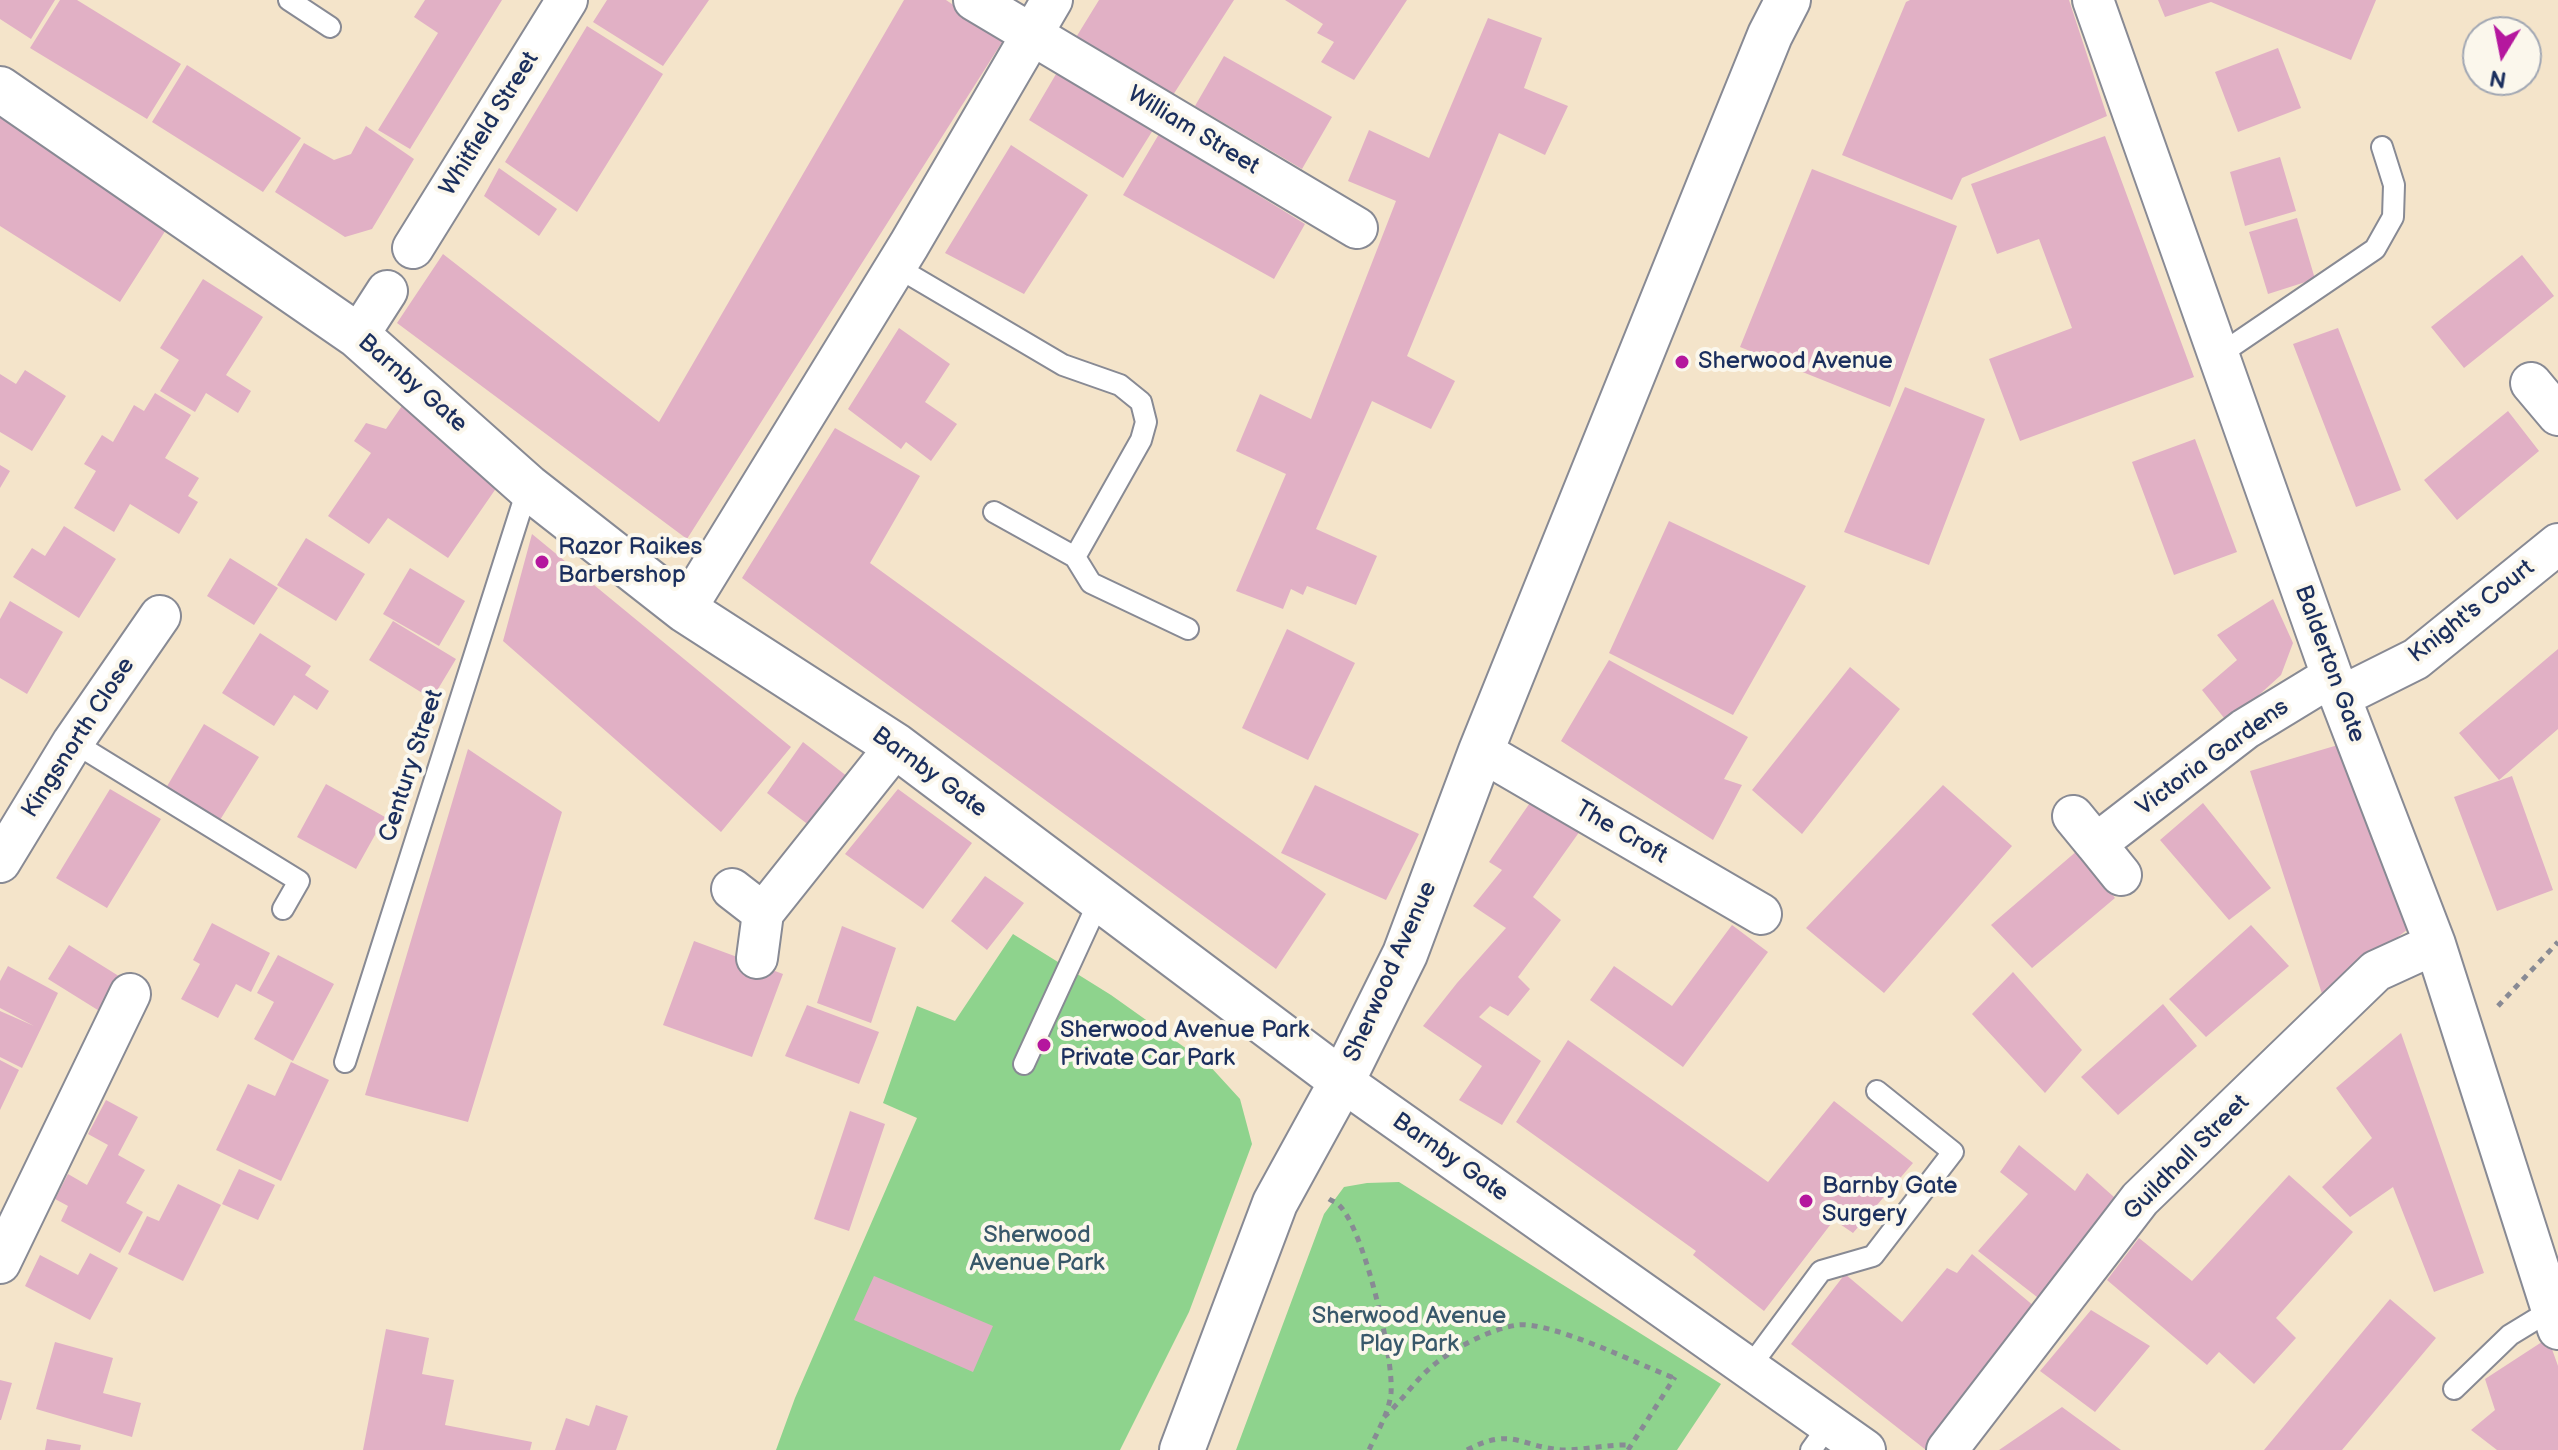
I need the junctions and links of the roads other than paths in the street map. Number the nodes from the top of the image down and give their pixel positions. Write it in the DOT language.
graph roads {
  1 [pos="289,0"];
  2 [pos="567,0"];
  3 [pos="974,0"];
  4 [pos="1052,0"];
  5 [pos="1788,0"];
  6 [pos="2093,0"];
  7 [pos="330,27"];
  8 [pos="1030,34"];
  9 [pos="0,89"];
  10 [pos="2382,147"];
  11 [pos="1357,228"];
  12 [pos="413,248"];
  13 [pos="902,255"];
  14 [pos="387,291"];
  15 [pos="358,336"];
  16 [pos="2219,355"];
  17 [pos="2531,383"];
  18 [pos="2558,415"];
  19 [pos="528,487"];
  20 [pos="994,512"];
  21 [pos="2558,544"];
  22 [pos="1075,557"];
  23 [pos="685,610"];
  24 [pos="160,616"];
  25 [pos="1188,629"];
  26 [pos="2336,687"];
  27 [pos="73,742"];
  28 [pos="896,746"];
  29 [pos="1481,751"];
  30 [pos="0,862"];
  31 [pos="2121,875"];
  32 [pos="732,889"];
  33 [pos="1099,901"];
  34 [pos="283,909"];
  35 [pos="763,913"];
  36 [pos="1761,914"];
  37 [pos="2435,944"];
  38 [pos="757,958"];
  39 [pos="130,994"];
  40 [pos="345,1062"];
  41 [pos="1024,1064"];
  42 [pos="1342,1081"];
  43 [pos="1877,1091"];
  44 [pos="2544,1247"];
  45 [pos="0,1263"];
  46 [pos="2555,1320"];
  47 [pos="1749,1368"];
  48 [pos="2454,1389"];
  49 [pos="1820,1437"];
  50 [pos="1182,1450"];
  51 [pos="1865,1450"];
  52 [pos="1947,1450"];
  1 -- 7 [label="lane"];
  2 -- 12 [label="street, Whitfield Street"];
  3 -- 8 [label="street, William Street"];
  4 -- 8 [label="street"];
  5 -- 29 [label="street, Sherwood Avenue"];
  6 -- 16 [label="street, Balderton Gate"];
  8 -- 11 [label="street, William Street"];
  8 -- 13 [label="street"];
  9 -- 15 [label="street, Barnby Gate"];
  10 -- 16 [label="lane"];
  13 -- 22 [label="lane"];
  13 -- 23 [label="street"];
  14 -- 15 [label="street"];
  15 -- 19 [label="street, Barnby Gate"];
  16 -- 26 [label="street, Balderton Gate"];
  17 -- 18 [label="street"];
  19 -- 23 [label="street, Barnby Gate"];
  19 -- 40 [label="lane, Century Street"];
  20 -- 22 [label="lane"];
  21 -- 26 [label="street, Knight's Court"];
  22 -- 25 [label="lane"];
  23 -- 28 [label="street, Barnby Gate"];
  24 -- 27 [label="street, Kingsnorth Close"];
  26 -- 31 [label="street, Victoria Gardens"];
  26 -- 37 [label="street, Balderton Gate"];
  27 -- 30 [label="street, Kingsnorth Close"];
  27 -- 34 [label="lane"];
  28 -- 33 [label="street, Barnby Gate"];
  28 -- 35 [label="street"];
  29 -- 36 [label="street, The Croft"];
  29 -- 42 [label="street, Sherwood Avenue"];
  32 -- 35 [label="street"];
  33 -- 41 [label="lane"];
  33 -- 42 [label="street, Barnby Gate"];
  35 -- 38 [label="street"];
  37 -- 44 [label="street, Balderton Gate"];
  37 -- 52 [label="street, Guildhall Street"];
  39 -- 45 [label="street"];
  42 -- 47 [label="street, Barnby Gate"];
  42 -- 50 [label="street, Sherwood Avenue"];
  43 -- 47 [label="lane"];
  44 -- 46 [label="street, Balderton Gate"];
  46 -- 48 [label="lane"];
  47 -- 49 [label="street, Barnby Gate"];
  49 -- 51 [label="street, Barnby Gate"];
}
